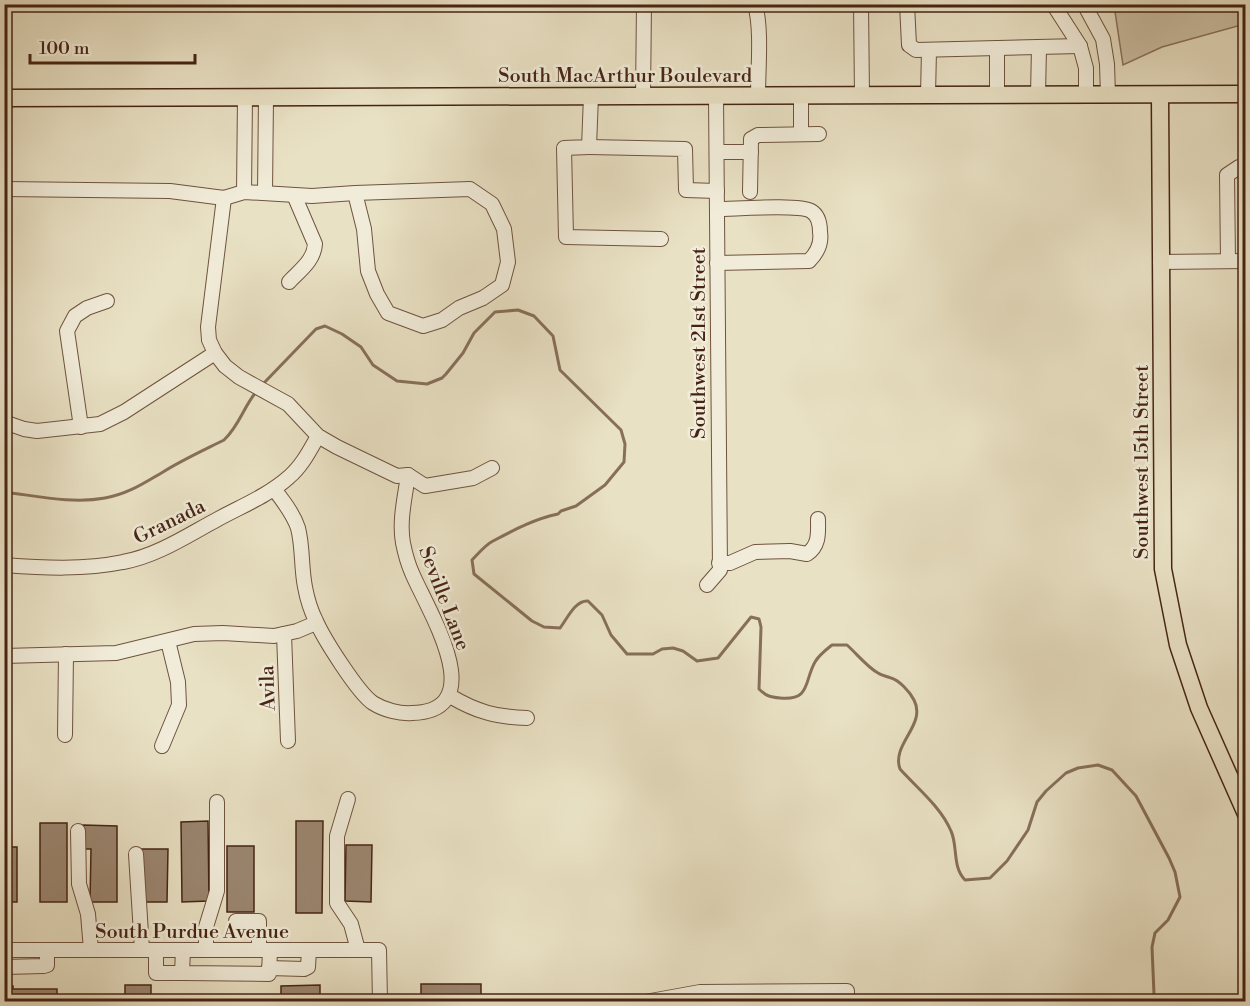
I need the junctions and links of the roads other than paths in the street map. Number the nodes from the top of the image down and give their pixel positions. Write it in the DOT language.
graph roads {
  1 [pos="644,4"];
  2 [pos="755,4"];
  3 [pos="861,4"];
  4 [pos="907,4"];
  5 [pos="1053,4"];
  6 [pos="1084,4"];
  7 [pos="1080,46"];
  8 [pos="1039,47"];
  9 [pos="998,49"];
  10 [pos="929,50"];
  11 [pos="1160,94"];
  12 [pos="1245,94"];
  13 [pos="862,95"];
  14 [pos="928,95"];
  15 [pos="997,95"];
  16 [pos="1038,95"];
  17 [pos="1086,95"];
  18 [pos="1108,95"];
  19 [pos="591,96"];
  20 [pos="643,96"];
  21 [pos="716,96"];
  22 [pos="758,96"];
  23 [pos="801,96"];
  24 [pos="244,97"];
  25 [pos="266,97"];
  26 [pos="4,98"];
  27 [pos="819,134"];
  28 [pos="801,135"];
  29 [pos="589,147"];
  30 [pos="717,152"];
  31 [pos="751,152"];
  32 [pos="1245,166"];
  33 [pos="4,189"];
  34 [pos="717,191"];
  35 [pos="244,192"];
  36 [pos="265,192"];
  37 [pos="750,192"];
  38 [pos="355,193"];
  39 [pos="294,195"];
  40 [pos="224,198"];
  41 [pos="717,209"];
  42 [pos="661,239"];
  43 [pos="1228,261"];
  44 [pos="1245,261"];
  45 [pos="1160,262"];
  46 [pos="717,263"];
  47 [pos="289,282"];
  48 [pos="107,301"];
  49 [pos="215,354"];
  50 [pos="4,422"];
  51 [pos="81,427"];
  52 [pos="318,436"];
  53 [pos="492,468"];
  54 [pos="408,475"];
  55 [pos="274,489"];
  56 [pos="818,519"];
  57 [pos="719,563"];
  58 [pos="4,565"];
  59 [pos="707,585"];
  60 [pos="316,623"];
  61 [pos="284,634"];
  62 [pos="168,640"];
  63 [pos="66,654"];
  64 [pos="4,656"];
  65 [pos="450,696"];
  66 [pos="527,718"];
  67 [pos="65,735"];
  68 [pos="288,741"];
  69 [pos="162,746"];
  70 [pos="348,800"];
  71 [pos="217,802"];
  72 [pos="1245,814"];
  73 [pos="78,831"];
  74 [pos="136,854"];
  75 [pos="236,921"];
  76 [pos="4,950"];
  77 [pos="46,950"];
  78 [pos="91,950"];
  79 [pos="149,950"];
  80 [pos="183,950"];
  81 [pos="206,950"];
  82 [pos="265,950"];
  83 [pos="309,950"];
  84 [pos="358,950"];
  85 [pos="4,967"];
  86 [pos="269,968"];
  87 [pos="182,973"];
  88 [pos="700,997"];
  89 [pos="380,1002"];
  90 [pos="645,1002"];
  91 [pos="847,1002"];
  1 -- 20 [label="street"];
  2 -- 22 [label="street"];
  3 -- 13 [label="street"];
  4 -- 10 [label="street"];
  5 -- 7 [label="street"];
  6 -- 18 [label="street"];
  7 -- 8 [label="street"];
  7 -- 17 [label="street"];
  8 -- 9 [label="street"];
  8 -- 16 [label="street"];
  9 -- 10 [label="street"];
  9 -- 15 [label="street"];
  10 -- 14 [label="street"];
  11 -- 12 [label="main road, South MacArthur Boulevard"];
  11 -- 18 [label="main road, South MacArthur Boulevard"];
  11 -- 45 [label="main road, Southwest 15th Street"];
  13 -- 14 [label="main road, South MacArthur Boulevard"];
  13 -- 23 [label="main road, South MacArthur Boulevard"];
  14 -- 15 [label="main road, South MacArthur Boulevard"];
  15 -- 16 [label="main road, South MacArthur Boulevard"];
  16 -- 17 [label="main road, South MacArthur Boulevard"];
  17 -- 18 [label="main road, South MacArthur Boulevard"];
  19 -- 20 [label="main road, South MacArthur Boulevard"];
  19 -- 25 [label="main road, South MacArthur Boulevard"];
  19 -- 29 [label="street"];
  20 -- 21 [label="main road, South MacArthur Boulevard"];
  21 -- 22 [label="main road, South MacArthur Boulevard"];
  21 -- 30 [label="street, Southwest 21st Street"];
  22 -- 23 [label="main road, South MacArthur Boulevard"];
  23 -- 28 [label="street"];
  24 -- 25 [label="main road, South MacArthur Boulevard"];
  24 -- 26 [label="main road, South MacArthur Boulevard"];
  24 -- 35 [label="street"];
  25 -- 36 [label="street"];
  27 -- 28 [label="street"];
  28 -- 31 [label="street"];
  29 -- 34 [label="street"];
  29 -- 42 [label="street"];
  30 -- 31 [label="street"];
  30 -- 34 [label="street, Southwest 21st Street"];
  31 -- 37 [label="street"];
  32 -- 43 [label="street"];
  33 -- 40 [label="street"];
  34 -- 41 [label="street, Southwest 21st Street"];
  35 -- 36 [label="street"];
  35 -- 40 [label="street"];
  36 -- 39 [label="street"];
  38 -- 38 [label="street"];
  38 -- 39 [label="street"];
  39 -- 47 [label="street"];
  40 -- 49 [label="street"];
  41 -- 46 [label="street, Southwest 21st Street"];
  41 -- 46 [label="street"];
  43 -- 44 [label="street"];
  43 -- 45 [label="street"];
  45 -- 72 [label="main road, Southwest 15th Street"];
  46 -- 57 [label="street, Southwest 21st Street"];
  48 -- 51 [label="street"];
  49 -- 51 [label="street"];
  49 -- 52 [label="street"];
  50 -- 51 [label="street"];
  52 -- 54 [label="street"];
  52 -- 55 [label="street, Granada"];
  53 -- 54 [label="street"];
  54 -- 65 [label="street, Seville Lane"];
  55 -- 58 [label="street, Granada"];
  55 -- 60 [label="street"];
  56 -- 57 [label="street"];
  57 -- 59 [label="street, Southwest 21st Street"];
  60 -- 61 [label="street"];
  60 -- 65 [label="street"];
  61 -- 62 [label="street"];
  61 -- 68 [label="street, Avila"];
  62 -- 63 [label="street"];
  62 -- 69 [label="street"];
  63 -- 64 [label="street"];
  63 -- 67 [label="street"];
  65 -- 66 [label="street"];
  70 -- 84 [label="street"];
  71 -- 81 [label="street"];
  73 -- 78 [label="street"];
  74 -- 79 [label="street"];
  75 -- 82 [label="street"];
  76 -- 77 [label="street, South Purdue Avenue"];
  77 -- 78 [label="street, South Purdue Avenue"];
  77 -- 85 [label="street"];
  78 -- 79 [label="street, South Purdue Avenue"];
  79 -- 80 [label="street, South Purdue Avenue"];
  79 -- 87 [label="street"];
  80 -- 81 [label="street, South Purdue Avenue"];
  80 -- 87 [label="street"];
  81 -- 82 [label="street, South Purdue Avenue"];
  82 -- 83 [label="street, South Purdue Avenue"];
  82 -- 86 [label="street"];
  83 -- 84 [label="street, South Purdue Avenue"];
  83 -- 86 [label="street"];
  84 -- 89 [label="street, South Purdue Avenue"];
  86 -- 87 [label="street"];
  88 -- 90 [label="street"];
  88 -- 91 [label="street"];
}
